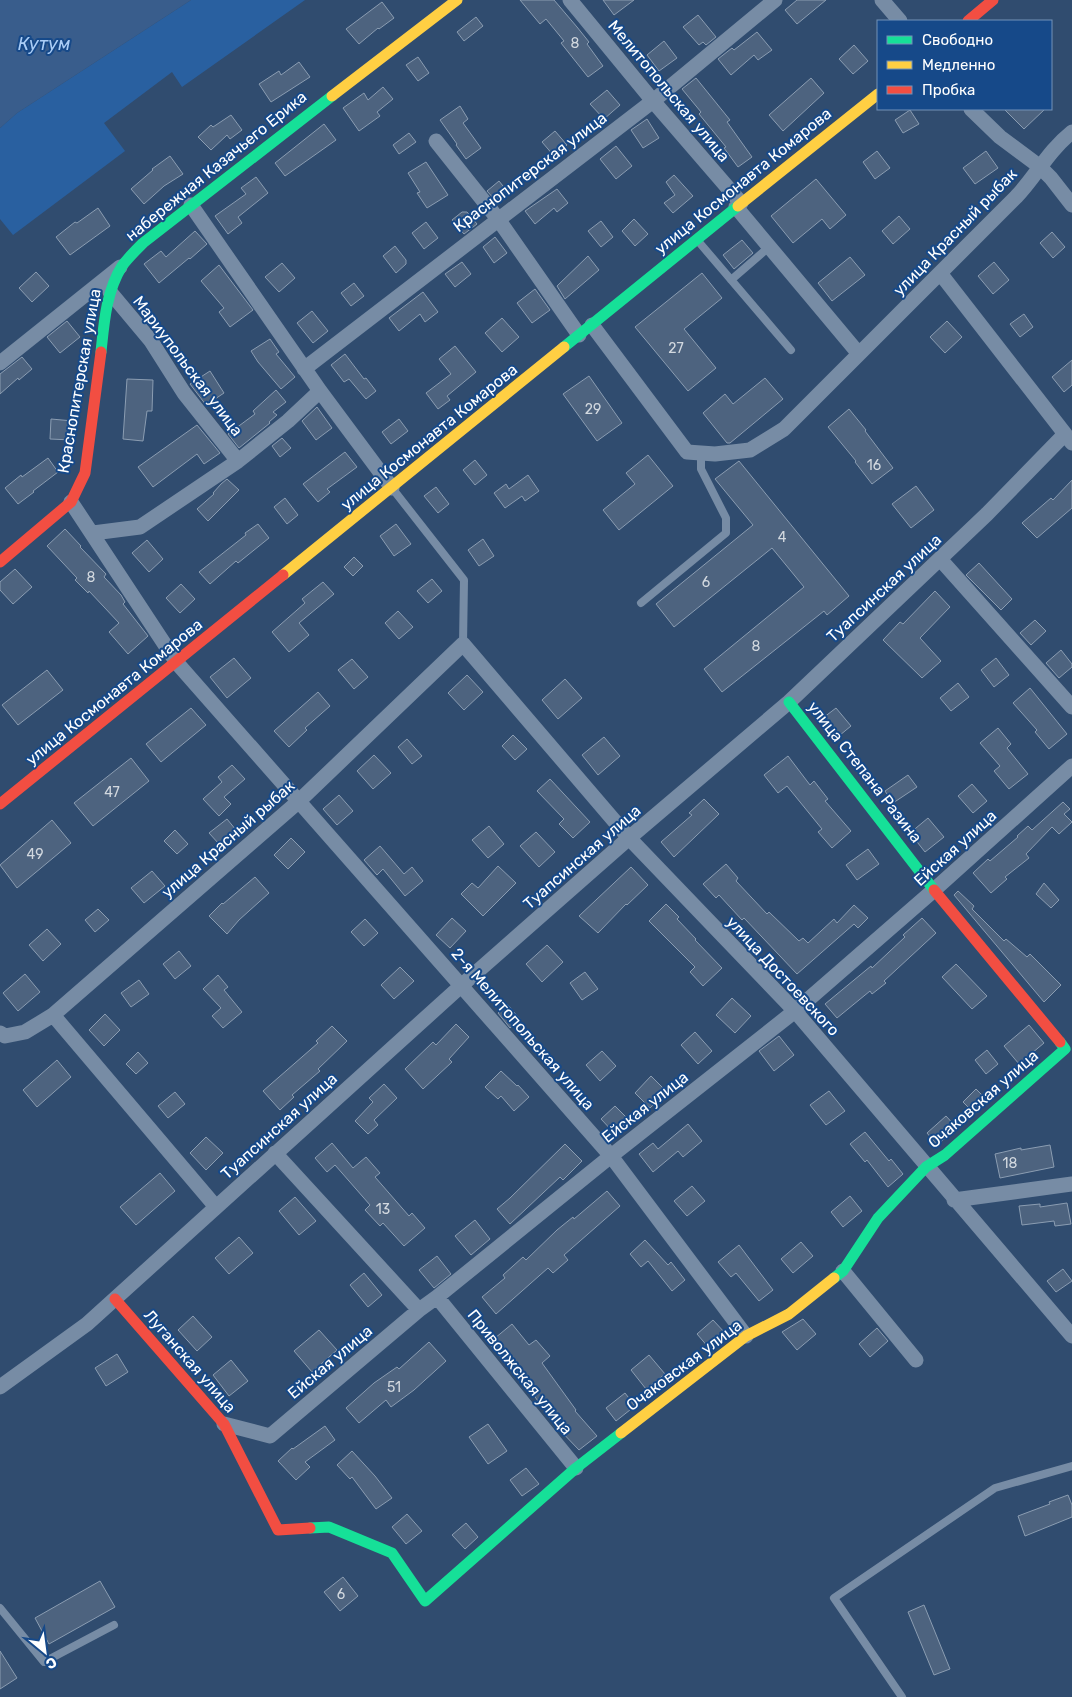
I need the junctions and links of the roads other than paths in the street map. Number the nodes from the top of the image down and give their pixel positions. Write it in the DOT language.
graph roads {
  1 [pos="456,0"];
  2 [pos="570,0"];
  3 [pos="775,0"];
  4 [pos="882,0"];
  5 [pos="993,0"];
  6 [pos="899,20"];
  7 [pos="969,20"];
  8 [pos="877,95"];
  9 [pos="653,101"];
  10 [pos="972,110"];
  11 [pos="1072,132"];
  12 [pos="436,140"];
  13 [pos="1039,166"];
  14 [pos="191,205"];
  15 [pos="739,205"];
  16 [pos="1072,205"];
  17 [pos="498,219"];
  18 [pos="696,239"];
  19 [pos="768,247"];
  20 [pos="123,265"];
  21 [pos="940,274"];
  22 [pos="731,280"];
  23 [pos="110,292"];
  24 [pos="592,325"];
  25 [pos="579,335"];
  26 [pos="790,350"];
  27 [pos="859,354"];
  28 [pos="0,363"];
  29 [pos="304,369"];
  30 [pos="320,391"];
  31 [pos="1068,439"];
  32 [pos="701,454"];
  33 [pos="238,461"];
  34 [pos="392,488"];
  35 [pos="71,502"];
  36 [pos="93,533"];
  37 [pos="940,560"];
  38 [pos="0,562"];
  39 [pos="641,603"];
  40 [pos="463,644"];
  41 [pos="177,663"];
  42 [pos="788,702"];
  43 [pos="1072,707"];
  44 [pos="1072,766"];
  45 [pos="298,802"];
  46 [pos="0,804"];
  47 [pos="629,838"];
  48 [pos="934,890"];
  49 [pos="462,985"];
  50 [pos="795,1011"];
  51 [pos="53,1015"];
  52 [pos="0,1033"];
  53 [pos="1065,1049"];
  54 [pos="275,1153"];
  55 [pos="611,1156"];
  56 [pos="926,1167"];
  57 [pos="1072,1184"];
  58 [pos="954,1200"];
  59 [pos="216,1206"];
  60 [pos="843,1271"];
  61 [pos="437,1297"];
  62 [pos="115,1299"];
  63 [pos="419,1310"];
  64 [pos="746,1336"];
  65 [pos="1072,1336"];
  66 [pos="916,1360"];
  67 [pos="0,1387"];
  68 [pos="224,1424"];
  69 [pos="1072,1466"];
  70 [pos="576,1468"];
  71 [pos="425,1601"];
  72 [pos="0,1608"];
  73 [pos="114,1625"];
  74 [pos="902,1697"];
  1 -- 14 [label="main road, набережная Казачьего Ерика"];
  2 -- 9 [label="street, Мелитопольская улица"];
  3 -- 9 [label="street, Краснопитерская улица"];
  4 -- 6 [label="street"];
  5 -- 7 [label="main road"];
  8 -- 15 [label="main road, улица Космонавта Комарова"];
  9 -- 15 [label="street, Мелитопольская улица"];
  9 -- 17 [label="street, Краснопитерская улица"];
  10 -- 13 [label="street"];
  11 -- 13 [label="street, улица Красный рыбак"];
  12 -- 17 [label="street"];
  13 -- 16 [label="street"];
  13 -- 21 [label="street, улица Красный рыбак"];
  14 -- 20 [label="main road, набережная Казачьего Ерика"];
  14 -- 29 [label="street"];
  15 -- 18 [label="main road, улица Космонавта Комарова"];
  15 -- 19 [label="street, Мелитопольская улица"];
  17 -- 25 [label="street"];
  17 -- 29 [label="street, Краснопитерская улица"];
  18 -- 22 [label="lane"];
  18 -- 24 [label="main road, улица Космонавта Комарова"];
  19 -- 22 [label="lane"];
  19 -- 27 [label="street, Мелитопольская улица"];
  20 -- 23 [label="main road, Краснопитерская улица"];
  20 -- 28 [label="street, набережная Казачьего Ерика"];
  21 -- 27 [label="street, улица Красный рыбак"];
  21 -- 31 [label="street"];
  22 -- 26 [label="lane"];
  23 -- 33 [label="street, Мариупольская улица"];
  23 -- 35 [label="main road, Краснопитерская улица"];
  24 -- 25 [label="main road, улица Космонавта Комарова"];
  24 -- 32 [label="street"];
  25 -- 34 [label="main road, улица Космонавта Комарова"];
  27 -- 32 [label="street, улица Красный рыбак"];
  29 -- 30 [label="street"];
  30 -- 33 [label="street"];
  30 -- 34 [label="street"];
  31 -- 37 [label="street, Туапсинская улица"];
  32 -- 39 [label="lane"];
  33 -- 36 [label="street"];
  34 -- 40 [label="lane"];
  34 -- 41 [label="main road, улица Космонавта Комарова"];
  35 -- 36 [label="street, 2-я Мелитопольская улица"];
  35 -- 38 [label="main road, Краснопитерская улица"];
  36 -- 41 [label="street, 2-я Мелитопольская улица"];
  37 -- 42 [label="street, Туапсинская улица"];
  37 -- 43 [label="street"];
  40 -- 45 [label="street, улица Красный рыбак"];
  40 -- 47 [label="street, улица Достоевского"];
  41 -- 45 [label="street, 2-я Мелитопольская улица"];
  41 -- 46 [label="main road, улица Космонавта Комарова"];
  42 -- 47 [label="street, Туапсинская улица"];
  42 -- 48 [label="main road, улица Степана Разина"];
  44 -- 48 [label="street, Ейская улица"];
  45 -- 49 [label="street, 2-я Мелитопольская улица"];
  45 -- 51 [label="street, улица Красный рыбак"];
  47 -- 49 [label="street, Туапсинская улица"];
  47 -- 50 [label="street, улица Достоевского"];
  48 -- 50 [label="street, Ейская улица"];
  48 -- 53 [label="main road, улица Степана Разина"];
  49 -- 54 [label="street, Туапсинская улица"];
  49 -- 55 [label="street, 2-я Мелитопольская улица"];
  50 -- 55 [label="street, Ейская улица"];
  50 -- 56 [label="street, улица Достоевского"];
  51 -- 52 [label="street, улица Красный рыбак"];
  51 -- 59 [label="street"];
  53 -- 56 [label="main road, Очаковская улица"];
  54 -- 59 [label="street, Туапсинская улица"];
  54 -- 63 [label="street"];
  55 -- 61 [label="street, Ейская улица"];
  55 -- 64 [label="street, 2-я Мелитопольская улица"];
  56 -- 58 [label="street, улица Достоевского"];
  56 -- 60 [label="main road, Очаковская улица"];
  57 -- 58 [label="street"];
  58 -- 65 [label="street, улица Достоевского"];
  59 -- 62 [label="street, Туапсинская улица"];
  60 -- 64 [label="main road, Очаковская улица"];
  60 -- 66 [label="street"];
  61 -- 63 [label="street, Ейская улица"];
  61 -- 70 [label="street, Приволжская улица"];
  62 -- 67 [label="street, Туапсинская улица"];
  62 -- 68 [label="main road, Луганская улица"];
  63 -- 68 [label="street, Ейская улица"];
  64 -- 70 [label="main road, Очаковская улица"];
  68 -- 71 [label="main road, Луганская улица"];
  69 -- 74 [label="lane"];
  70 -- 71 [label="main road, Очаковская улица"];
  72 -- 73 [label="lane"];
}
